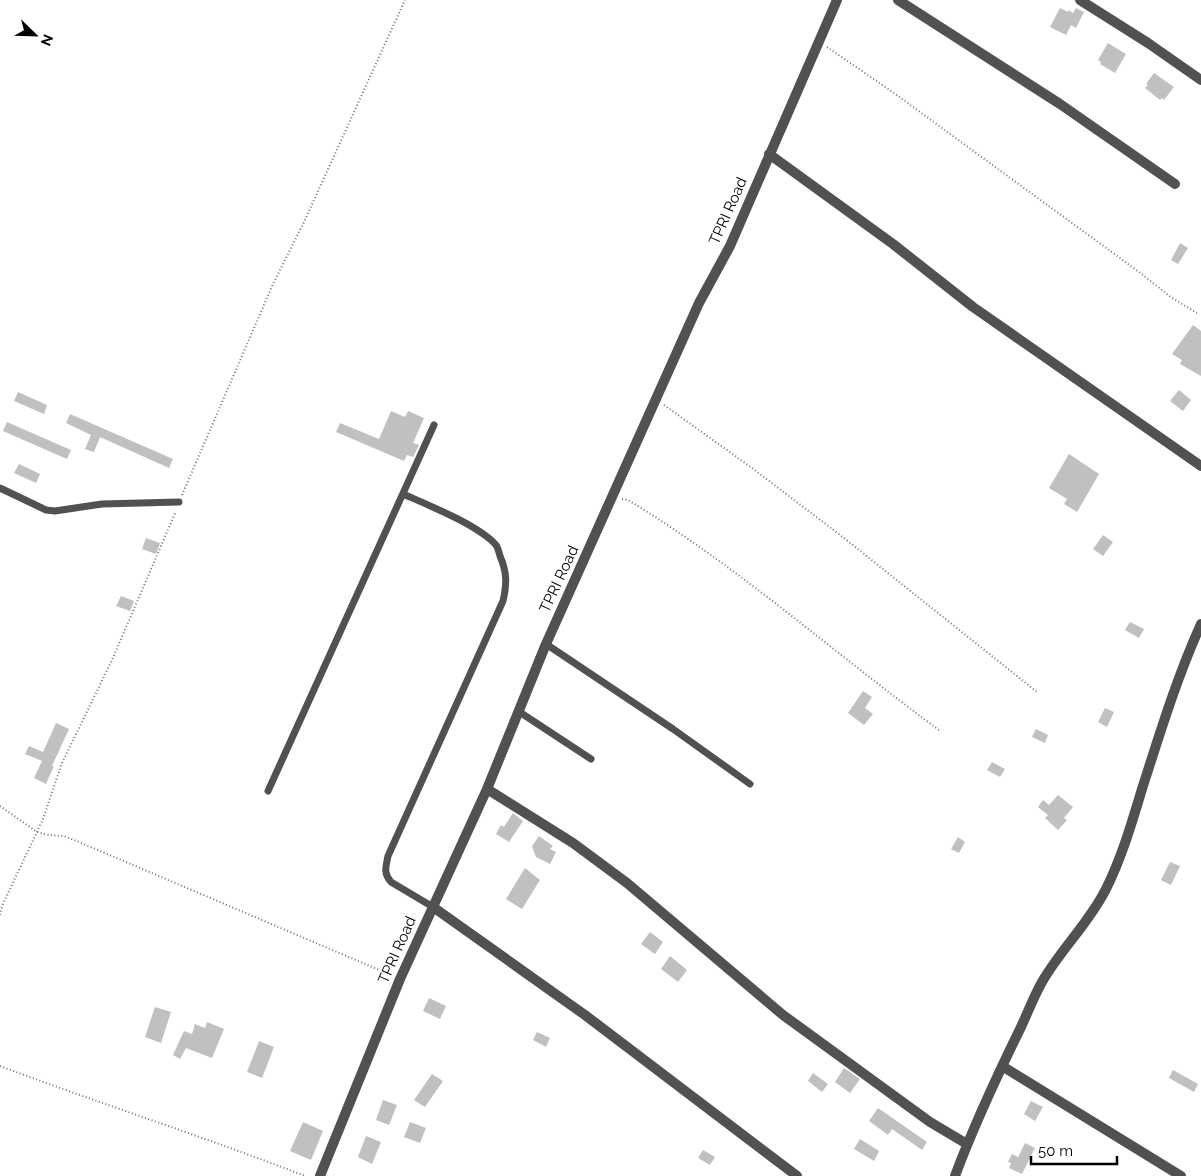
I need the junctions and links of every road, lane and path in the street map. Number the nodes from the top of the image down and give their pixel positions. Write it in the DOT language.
graph roads {
  1 [pos="405,0"];
  2 [pos="837,0"];
  3 [pos="898,0"];
  4 [pos="1080,0"];
  5 [pos="819,41"];
  6 [pos="1201,80"];
  7 [pos="769,154"];
  8 [pos="1175,184"];
  9 [pos="1198,313"];
  10 [pos="656,400"];
  11 [pos="434,425"];
  12 [pos="1201,466"];
  13 [pos="0,488"];
  14 [pos="403,494"];
  15 [pos="613,498"];
  16 [pos="179,502"];
  17 [pos="1201,624"];
  18 [pos="546,644"];
  19 [pos="1038,692"];
  20 [pos="518,711"];
  21 [pos="939,730"];
  22 [pos="591,759"];
  23 [pos="750,784"];
  24 [pos="487,789"];
  25 [pos="268,791"];
  26 [pos="0,806"];
  27 [pos="37,832"];
  28 [pos="433,907"];
  29 [pos="0,915"];
  30 [pos="400,979"];
  31 [pos="0,1066"];
  32 [pos="1002,1066"];
  33 [pos="967,1144"];
  34 [pos="306,1176"];
  35 [pos="320,1176"];
  36 [pos="797,1176"];
  37 [pos="955,1176"];
  38 [pos="1181,1176"];
  1 -- 16 [label="path"];
  2 -- 5 [label="street, TPRI Road"];
  3 -- 8 [label="street"];
  4 -- 6 [label="street"];
  5 -- 7 [label="street, TPRI Road"];
  5 -- 9 [label="path"];
  7 -- 10 [label="street, TPRI Road"];
  7 -- 12 [label="street"];
  10 -- 15 [label="street, TPRI Road"];
  10 -- 19 [label="path"];
  11 -- 14 [label="lane"];
  13 -- 16 [label="lane"];
  14 -- 25 [label="lane"];
  14 -- 28 [label="lane"];
  15 -- 18 [label="street, TPRI Road"];
  15 -- 21 [label="path"];
  16 -- 27 [label="path"];
  17 -- 32 [label="street"];
  18 -- 20 [label="street, TPRI Road"];
  18 -- 23 [label="lane"];
  20 -- 22 [label="lane"];
  20 -- 24 [label="street, TPRI Road"];
  24 -- 28 [label="street, TPRI Road"];
  24 -- 33 [label="street"];
  26 -- 27 [label="path"];
  27 -- 29 [label="path"];
  27 -- 30 [label="path"];
  28 -- 30 [label="street, TPRI Road"];
  28 -- 36 [label="street"];
  30 -- 35 [label="street, TPRI Road"];
  31 -- 34 [label="path"];
  32 -- 33 [label="street"];
  32 -- 38 [label="street"];
  33 -- 37 [label="street"];
}
